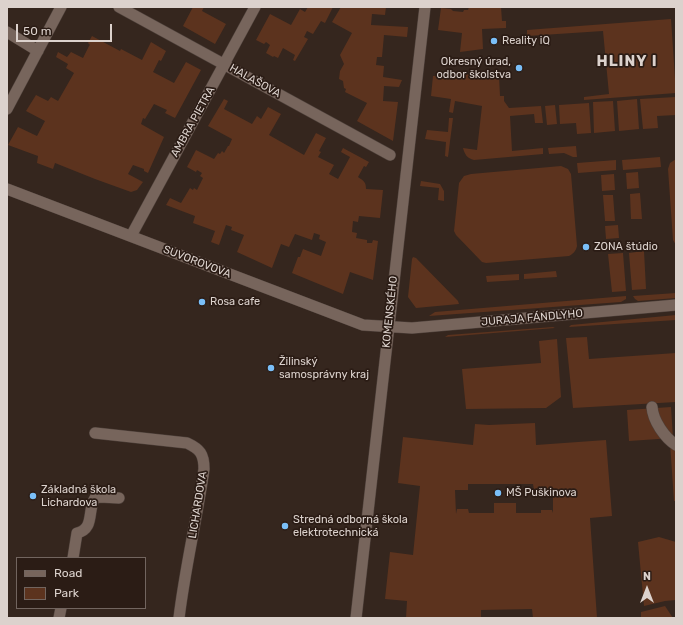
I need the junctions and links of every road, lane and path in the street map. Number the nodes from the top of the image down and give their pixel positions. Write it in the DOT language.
graph roads {
  1 [pos="61,7"];
  2 [pos="120,7"];
  3 [pos="255,7"];
  4 [pos="425,7"];
  5 [pos="7,32"];
  6 [pos="38,51"];
  7 [pos="224,64"];
  8 [pos="7,109"];
  9 [pos="390,155"];
  10 [pos="7,189"];
  11 [pos="131,236"];
  12 [pos="676,305"];
  13 [pos="388,327"];
  14 [pos="652,407"];
  15 [pos="95,433"];
  16 [pos="676,445"];
  17 [pos="119,498"];
  18 [pos="73,557"];
  19 [pos="179,618"];
  20 [pos="356,618"];
  1 -- 6 [label="street"];
  2 -- 7 [label="street, HALAŠOVA"];
  3 -- 7 [label="street, AMBRA PIETRA"];
  4 -- 13 [label="street, KOMENSKÉHO"];
  5 -- 6 [label="street"];
  6 -- 8 [label="street"];
  7 -- 9 [label="street, HALAŠOVA"];
  7 -- 11 [label="street, AMBRA PIETRA"];
  10 -- 11 [label="street, SUVOROVOVA"];
  11 -- 13 [label="street, SUVOROVOVA"];
  12 -- 13 [label="street, JURAJA FÁNDLYHO"];
  13 -- 20 [label="street, KOMENSKÉHO"];
  14 -- 16 [label="street"];
  15 -- 19 [label="street, LICHARDOVA"];
  17 -- 18 [label="street"];
}
